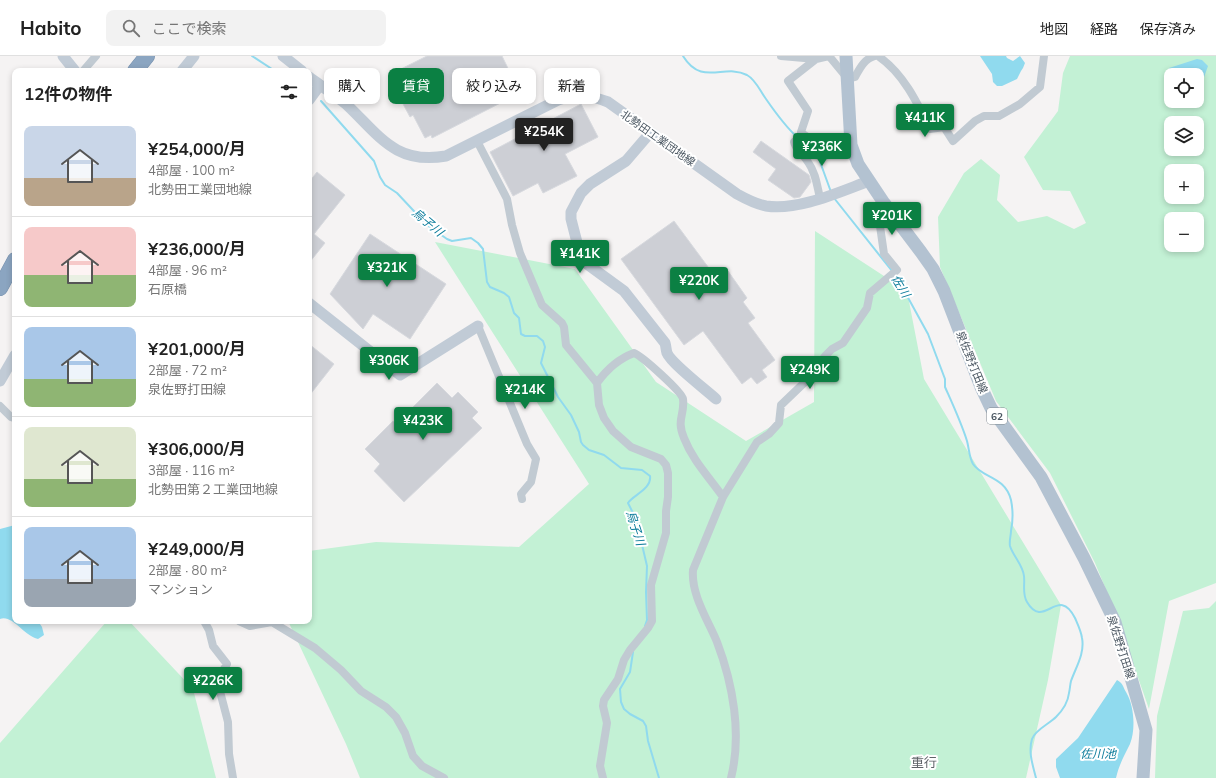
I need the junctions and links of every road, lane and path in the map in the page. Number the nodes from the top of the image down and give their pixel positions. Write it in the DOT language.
graph roads {
  1 [pos="63,56"];
  2 [pos="96,56"];
  3 [pos="147,56"];
  4 [pos="194,56"];
  5 [pos="283,56"];
  6 [pos="782,56"];
  7 [pos="829,56"];
  8 [pos="846,56"];
  9 [pos="875,56"];
  10 [pos="878,56"];
  11 [pos="1044,56"];
  12 [pos="816,59"];
  13 [pos="73,68"];
  14 [pos="86,68"];
  15 [pos="137,68"];
  16 [pos="184,68"];
  17 [pos="298,68"];
  18 [pos="312,79"];
  19 [pos="848,79"];
  20 [pos="320,85"];
  21 [pos="312,96"];
  22 [pos="650,133"];
  23 [pos="799,137"];
  24 [pos="477,141"];
  25 [pos="851,145"];
  26 [pos="869,181"];
  27 [pos="823,197"];
  28 [pos="884,203"];
  29 [pos="12,266"];
  30 [pos="0,288"];
  31 [pos="312,305"];
  32 [pos="478,326"];
  33 [pos="12,360"];
  34 [pos="0,381"];
  35 [pos="597,383"];
  36 [pos="716,400"];
  37 [pos="0,406"];
  38 [pos="12,417"];
  39 [pos="723,497"];
  40 [pos="522,499"];
  41 [pos="206,624"];
  42 [pos="246,624"];
  43 [pos="261,624"];
  44 [pos="275,624"];
  45 [pos="233,778"];
  46 [pos="444,778"];
  47 [pos="603,778"];
  48 [pos="730,778"];
  49 [pos="1143,778"];
  1 -- 13 [label="street"];
  2 -- 14 [label="street"];
  3 -- 15 [label="highway"];
  4 -- 16 [label="street"];
  5 -- 17 [label="street"];
  6 -- 12 [label="street"];
  7 -- 12 [label="street"];
  7 -- 19 [label="street"];
  8 -- 19 [label="main road, 泉佐野打田線 / 62"];
  9 -- 19 [label="street"];
  10 -- 11 [label="street"];
  12 -- 23 [label="street"];
  18 -- 20 [label="street, 北勢田工業団地線"];
  19 -- 25 [label="main road, 泉佐野打田線 / 62"];
  20 -- 21 [label="street"];
  20 -- 24 [label="street, 北勢田工業団地線"];
  22 -- 24 [label="street, 北勢田工業団地線"];
  22 -- 27 [label="street, 北勢田工業団地線"];
  22 -- 36 [label="street"];
  23 -- 25 [label="street"];
  23 -- 27 [label="street"];
  24 -- 35 [label="street"];
  25 -- 26 [label="main road, 泉佐野打田線 / 62"];
  26 -- 27 [label="street, 北勢田工業団地線"];
  26 -- 28 [label="main road, 泉佐野打田線 / 62"];
  28 -- 39 [label="street"];
  28 -- 49 [label="main road, 泉佐野打田線 / 62"];
  29 -- 30 [label="highway"];
  31 -- 32 [label="street"];
  32 -- 40 [label="street"];
  33 -- 34 [label="street"];
  35 -- 39 [label="street"];
  35 -- 47 [label="street"];
  37 -- 38 [label="street"];
  39 -- 48 [label="street"];
  41 -- 45 [label="street"];
  42 -- 43 [label="street"];
  44 -- 46 [label="street"];
}
